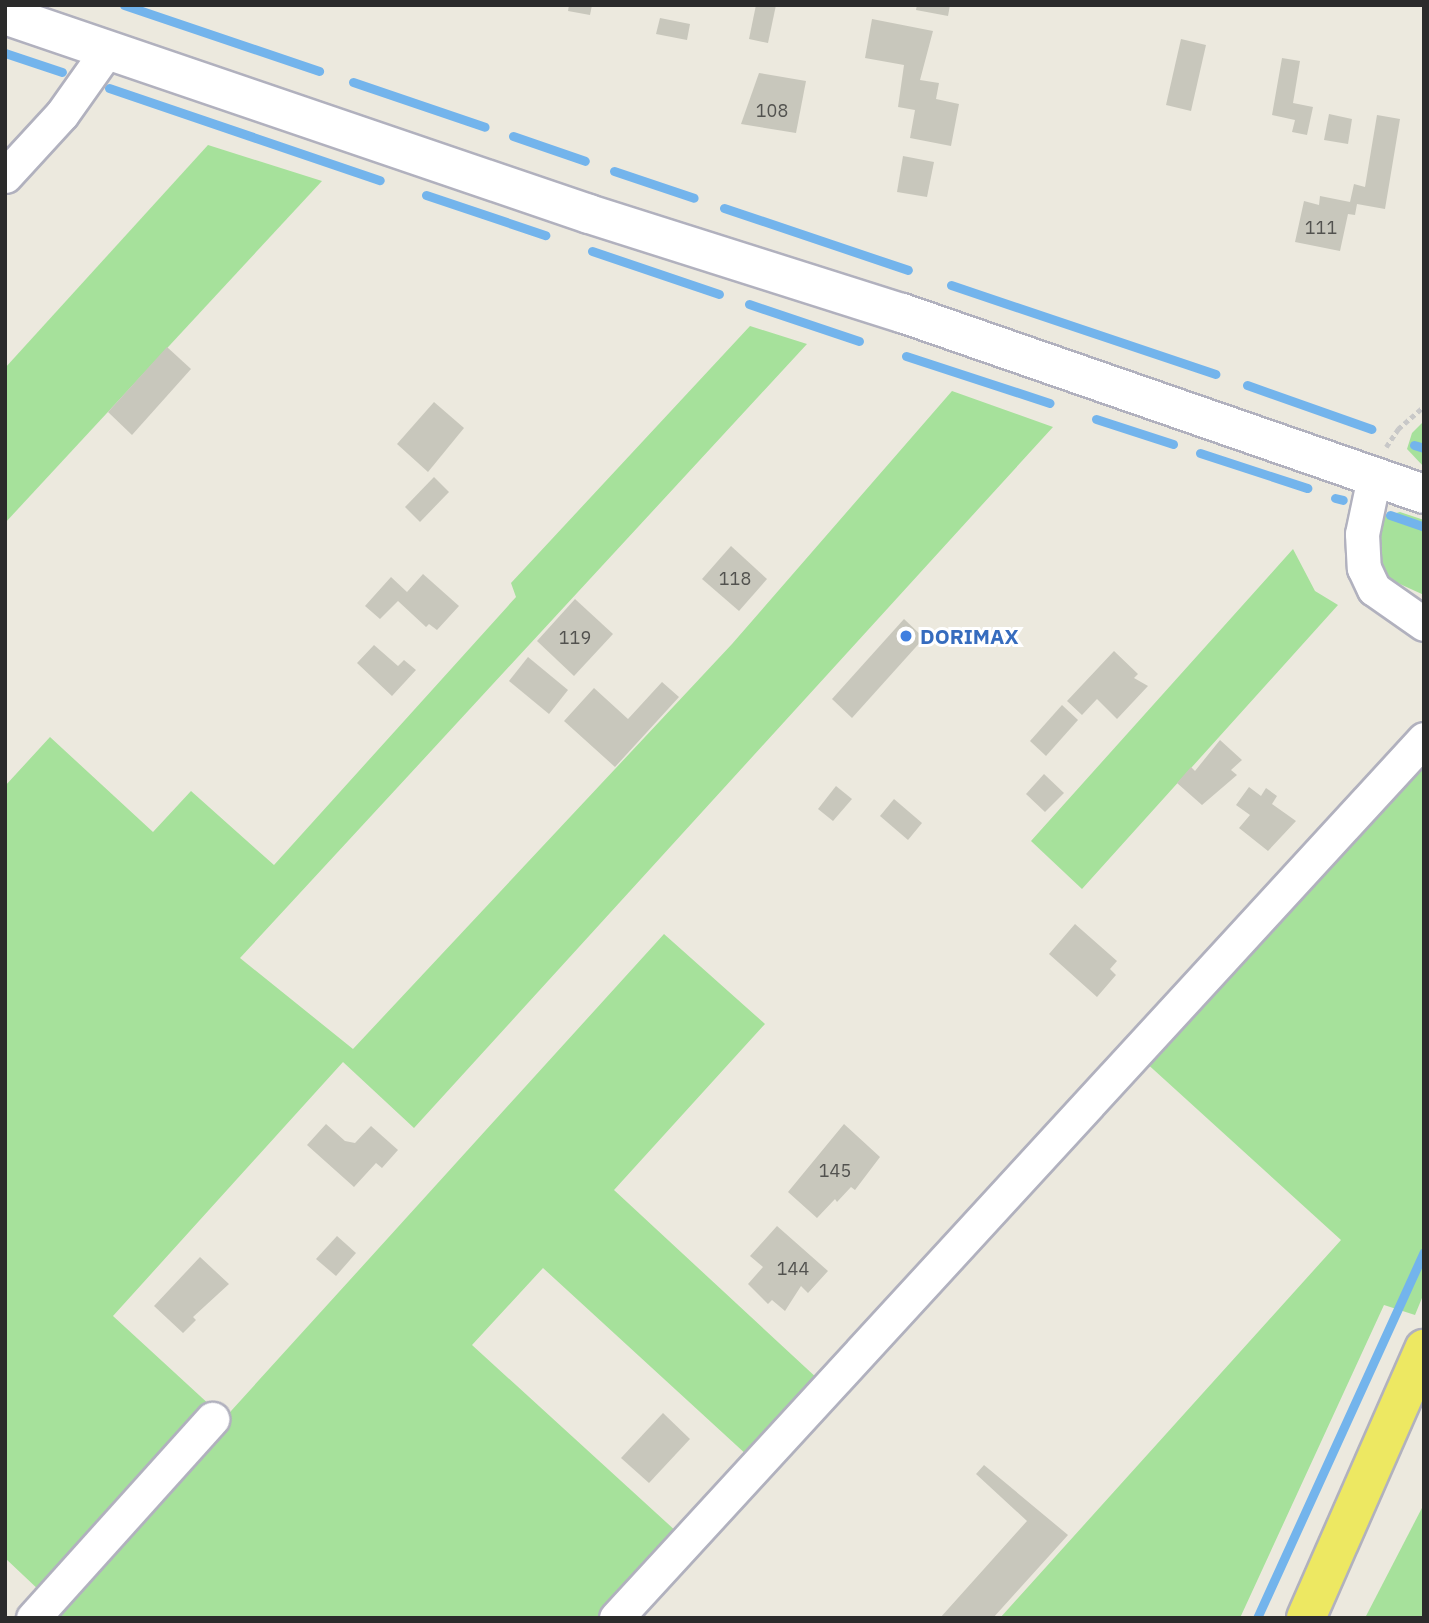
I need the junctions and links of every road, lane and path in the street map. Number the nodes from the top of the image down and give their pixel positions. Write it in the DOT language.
graph roads {
  1 [pos="5,15"];
  2 [pos="108,49"];
  3 [pos="5,176"];
  4 [pos="1424,406"];
  5 [pos="1374,477"];
  6 [pos="1424,494"];
  7 [pos="1424,624"];
  8 [pos="1424,739"];
  9 [pos="1424,1349"];
  10 [pos="212,1419"];
  11 [pos="33,1618"];
  12 [pos="616,1618"];
  13 [pos="1306,1618"];
  1 -- 2 [label="street"];
  2 -- 3 [label="street"];
  2 -- 5 [label="street"];
  4 -- 5 [label="path"];
  5 -- 6 [label="street"];
  5 -- 7 [label="street"];
  8 -- 12 [label="street"];
  9 -- 13 [label="main road"];
  10 -- 11 [label="street"];
}
